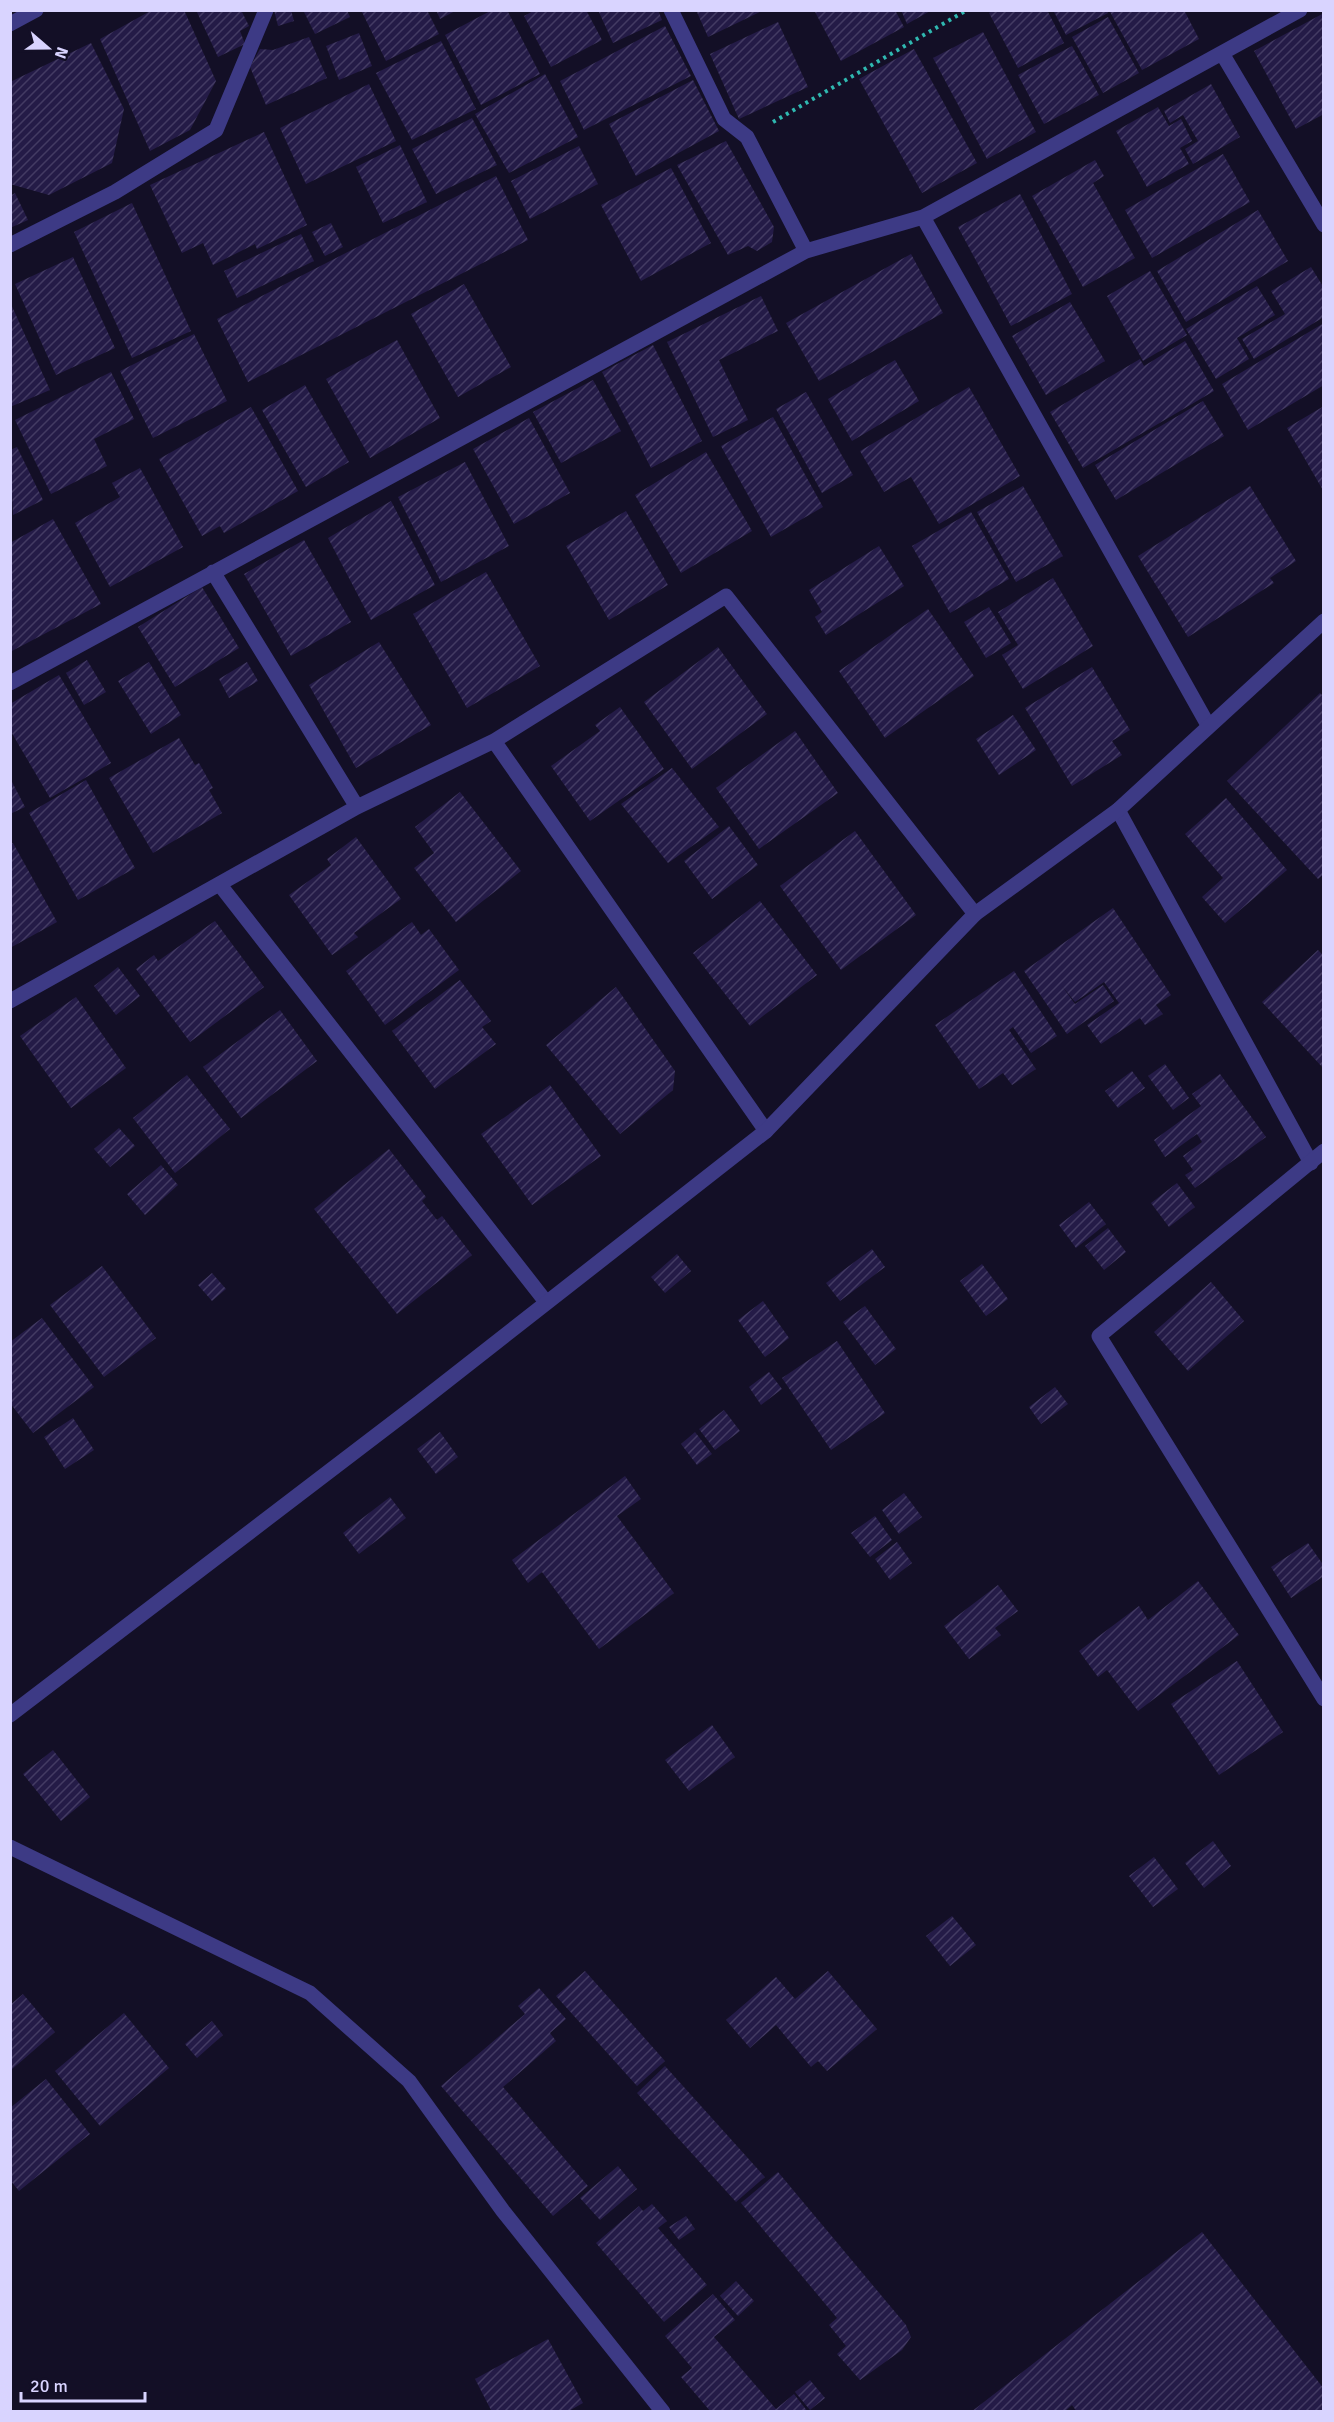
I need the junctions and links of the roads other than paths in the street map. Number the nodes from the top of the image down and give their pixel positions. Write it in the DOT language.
graph roads {
  1 [pos="36,10"];
  2 [pos="266,10"];
  3 [pos="671,10"];
  4 [pos="1300,10"];
  5 [pos="10,24"];
  6 [pos="1223,54"];
  7 [pos="923,217"];
  8 [pos="1323,225"];
  9 [pos="10,245"];
  10 [pos="806,251"];
  11 [pos="213,572"];
  12 [pos="1323,621"];
  13 [pos="10,683"];
  14 [pos="1208,725"];
  15 [pos="494,741"];
  16 [pos="357,807"];
  17 [pos="1118,810"];
  18 [pos="220,885"];
  19 [pos="975,914"];
  20 [pos="10,1001"];
  21 [pos="766,1131"];
  22 [pos="1323,1151"];
  23 [pos="1311,1163"];
  24 [pos="546,1302"];
  25 [pos="1323,1700"];
  26 [pos="10,1715"];
  27 [pos="10,1847"];
  28 [pos="663,2412"];
  1 -- 5 [label="street"];
  2 -- 9 [label="street"];
  3 -- 10 [label="street"];
  4 -- 6 [label="street"];
  6 -- 7 [label="street"];
  6 -- 8 [label="street"];
  7 -- 10 [label="street"];
  7 -- 14 [label="street"];
  10 -- 11 [label="street"];
  11 -- 13 [label="street"];
  11 -- 16 [label="street"];
  12 -- 14 [label="street"];
  14 -- 17 [label="street"];
  15 -- 16 [label="street"];
  15 -- 19 [label="street"];
  15 -- 21 [label="street"];
  16 -- 18 [label="street"];
  17 -- 19 [label="street"];
  17 -- 23 [label="street"];
  18 -- 20 [label="street"];
  18 -- 24 [label="street"];
  19 -- 21 [label="street"];
  21 -- 24 [label="street"];
  22 -- 23 [label="street"];
  23 -- 25 [label="street"];
  24 -- 26 [label="street"];
  27 -- 28 [label="street"];
}
